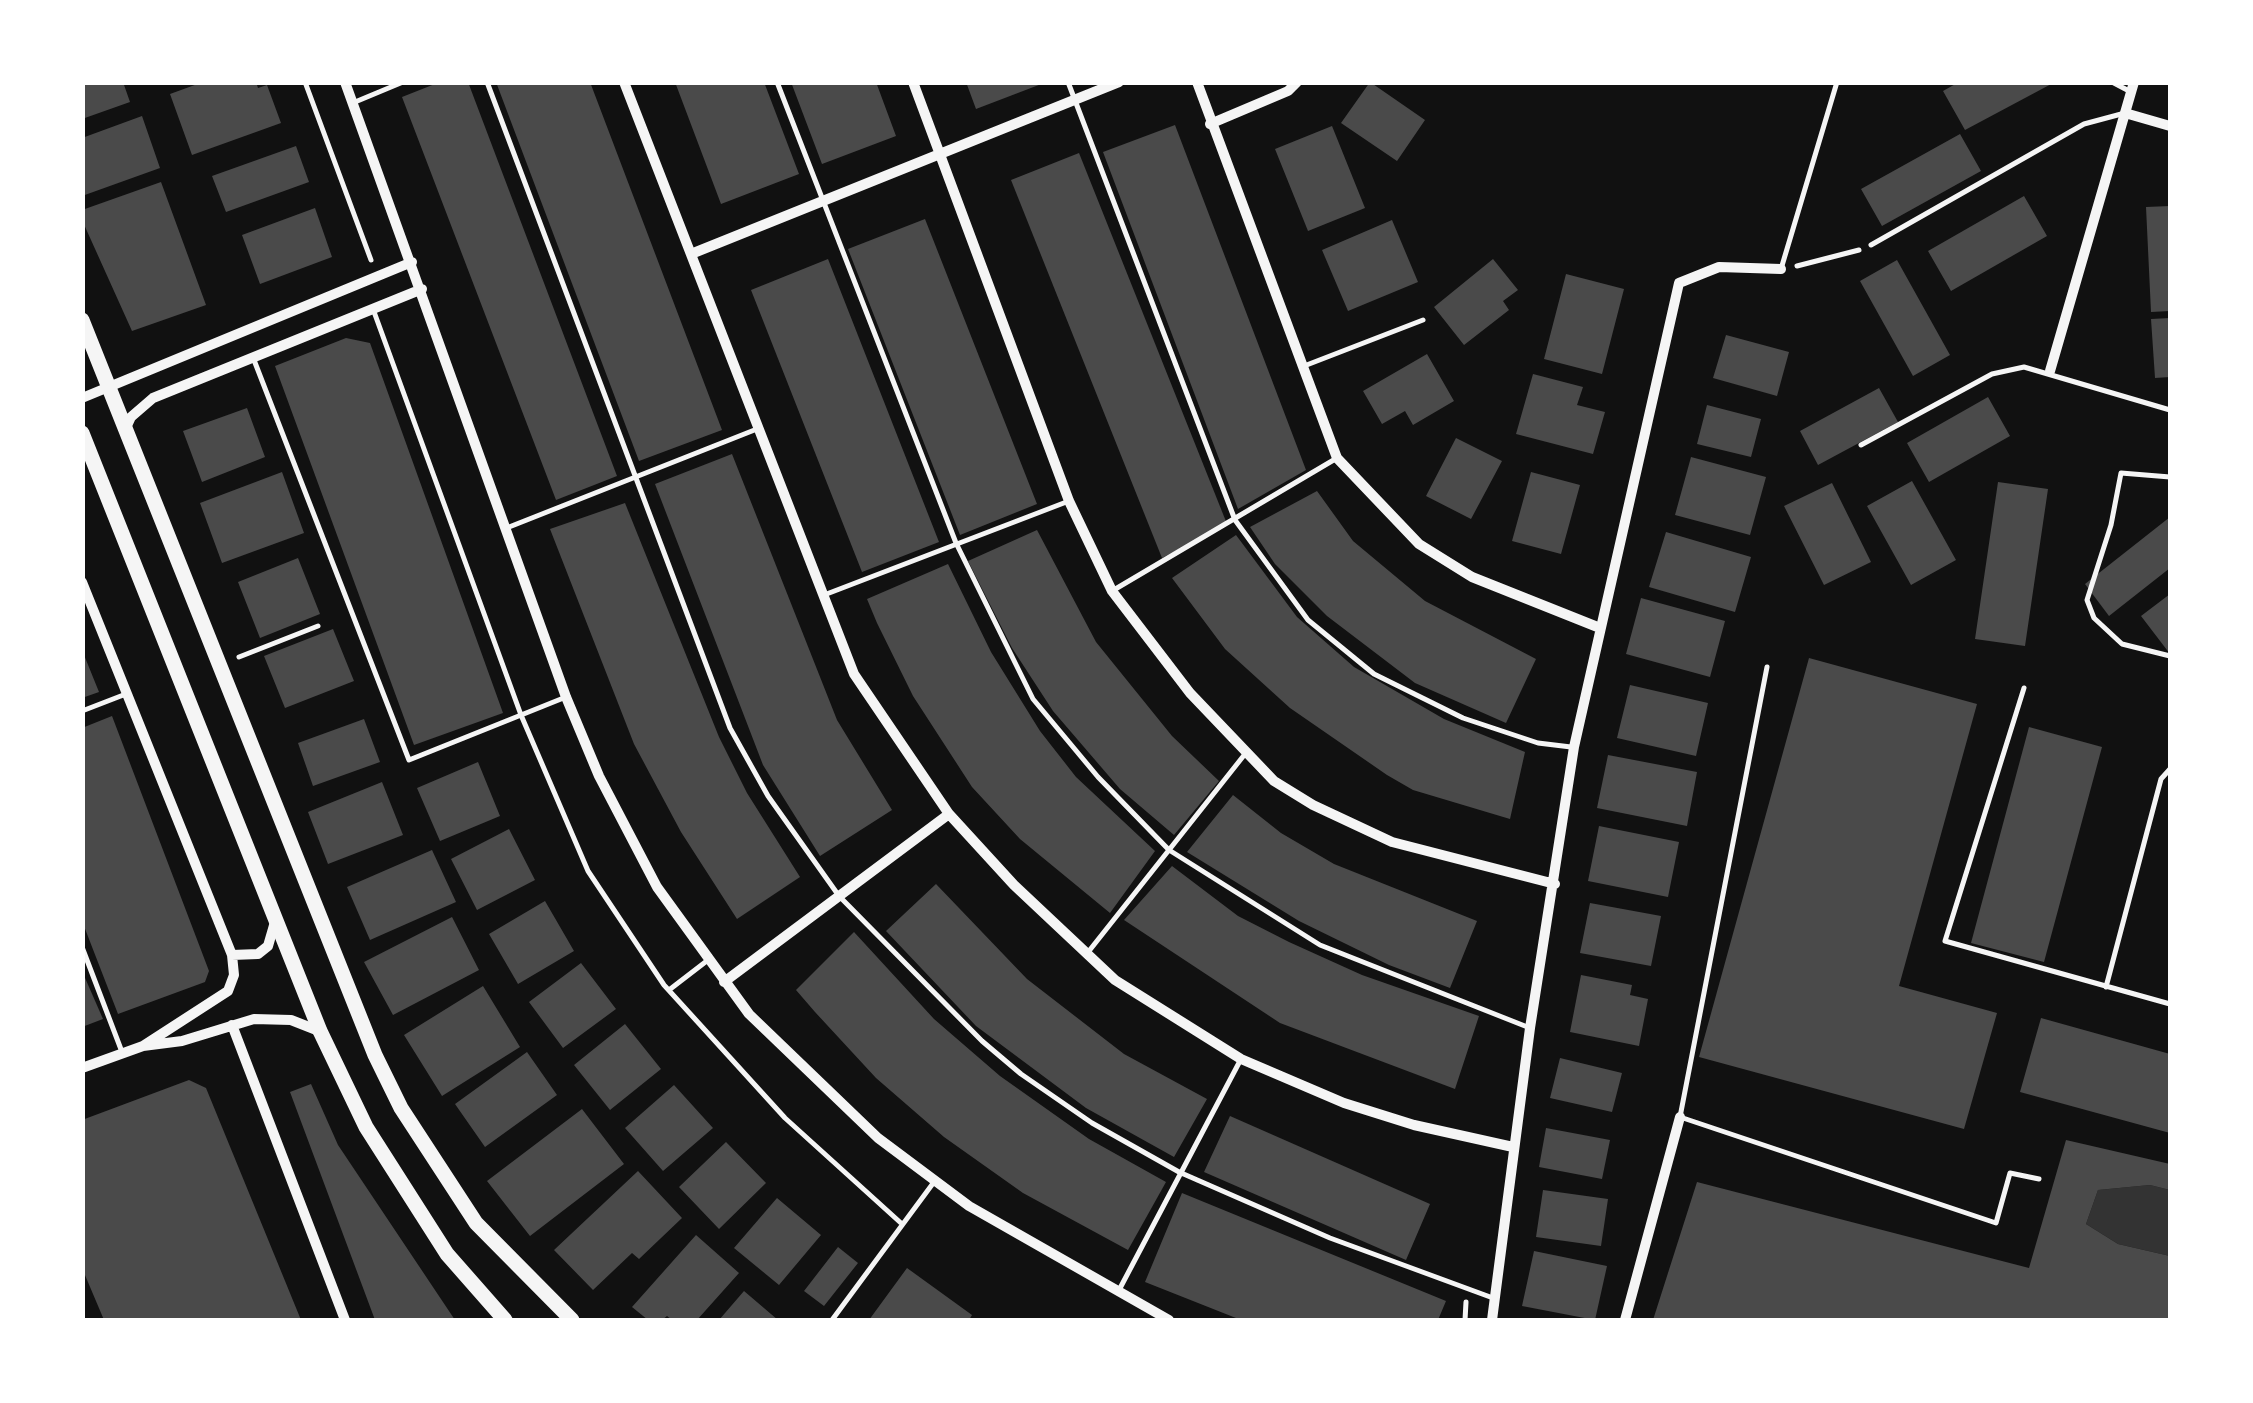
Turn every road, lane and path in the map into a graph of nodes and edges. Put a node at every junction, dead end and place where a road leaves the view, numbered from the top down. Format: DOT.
graph roads {
  1 [pos="344,82"];
  2 [pos="404,82"];
  3 [pos="487,82"];
  4 [pos="624,82"];
  5 [pos="777,82"];
  6 [pos="912,82"];
  7 [pos="1068,82"];
  8 [pos="1119,82"];
  9 [pos="1196,82"];
  10 [pos="1297,82"];
  11 [pos="1837,82"];
  12 [pos="2112,82"];
  13 [pos="2133,87"];
  14 [pos="1075,100"];
  15 [pos="352,103"];
  16 [pos="2125,113"];
  17 [pos="1210,124"];
  18 [pos="2170,126"];
  19 [pos="939,154"];
  20 [pos="822,202"];
  21 [pos="1871,245"];
  22 [pos="691,254"];
  23 [pos="412,262"];
  24 [pos="1782,269"];
  25 [pos="422,289"];
  26 [pos="372,308"];
  27 [pos="82,320"];
  28 [pos="1422,320"];
  29 [pos="252,357"];
  30 [pos="89,358"];
  31 [pos="1302,366"];
  32 [pos="2050,371"];
  33 [pos="108,388"];
  34 [pos="82,398"];
  35 [pos="2170,410"];
  36 [pos="757,429"];
  37 [pos="125,430"];
  38 [pos="82,434"];
  39 [pos="1861,445"];
  40 [pos="1337,458"];
  41 [pos="638,476"];
  42 [pos="2170,477"];
  43 [pos="1068,500"];
  44 [pos="1235,520"];
  45 [pos="504,529"];
  46 [pos="956,544"];
  47 [pos="82,582"];
  48 [pos="1112,591"];
  49 [pos="821,596"];
  50 [pos="318,626"];
  51 [pos="1600,628"];
  52 [pos="2170,656"];
  53 [pos="231,660"];
  54 [pos="1768,666"];
  55 [pos="2024,688"];
  56 [pos="126,694"];
  57 [pos="566,697"];
  58 [pos="82,710"];
  59 [pos="521,716"];
  60 [pos="1574,747"];
  61 [pos="1245,754"];
  62 [pos="2170,769"];
  63 [pos="949,814"];
  64 [pos="1169,850"];
  65 [pos="1555,884"];
  66 [pos="839,896"];
  67 [pos="275,922"];
  68 [pos="82,947"];
  69 [pos="1088,953"];
  70 [pos="232,956"];
  71 [pos="708,960"];
  72 [pos="724,982"];
  73 [pos="2106,987"];
  74 [pos="669,990"];
  75 [pos="2170,1004"];
  76 [pos="232,1025"];
  77 [pos="1530,1028"];
  78 [pos="320,1031"];
  79 [pos="143,1046"];
  80 [pos="123,1053"];
  81 [pos="1241,1059"];
  82 [pos="82,1068"];
  83 [pos="1680,1117"];
  84 [pos="1513,1146"];
  85 [pos="1179,1172"];
  86 [pos="2040,1179"];
  87 [pos="934,1182"];
  88 [pos="902,1224"];
  89 [pos="1116,1294"];
  90 [pos="1493,1298"];
  91 [pos="345,1320"];
  92 [pos="505,1320"];
  93 [pos="572,1320"];
  94 [pos="832,1320"];
  95 [pos="1169,1320"];
  96 [pos="1492,1320"];
  97 [pos="1625,1320"];
  1 -- 15 [label="street"];
  2 -- 15 [label="lane"];
  3 -- 41 [label="lane"];
  4 -- 22 [label="street"];
  5 -- 20 [label="lane"];
  6 -- 19 [label="street"];
  7 -- 14 [label="lane"];
  8 -- 14 [label="street"];
  9 -- 17 [label="street"];
  10 -- 17 [label="street"];
  11 -- 24 [label="lane"];
  12 -- 13 [label="lane"];
  13 -- 16 [label="street"];
  14 -- 19 [label="street"];
  14 -- 44 [label="lane"];
  15 -- 23 [label="street"];
  16 -- 18 [label="street"];
  16 -- 21 [label="lane"];
  16 -- 32 [label="street"];
  17 -- 31 [label="street"];
  19 -- 20 [label="street"];
  19 -- 43 [label="street"];
  20 -- 22 [label="street"];
  20 -- 46 [label="lane"];
  21 -- 24 [label="path"];
  22 -- 36 [label="street"];
  23 -- 25 [label="street"];
  23 -- 33 [label="street"];
  24 -- 51 [label="street"];
  25 -- 26 [label="street"];
  25 -- 45 [label="street"];
  26 -- 29 [label="street"];
  26 -- 59 [label="lane"];
  27 -- 30 [label="main road"];
  28 -- 31 [label="lane"];
  29 -- 37 [label="street"];
  29 -- 59 [label="lane"];
  30 -- 33 [label="main road"];
  31 -- 40 [label="street"];
  32 -- 35 [label="lane"];
  32 -- 39 [label="lane"];
  33 -- 34 [label="street"];
  33 -- 37 [label="main road"];
  36 -- 41 [label="lane"];
  36 -- 49 [label="street"];
  37 -- 93 [label="main road"];
  38 -- 67 [label="main road"];
  40 -- 44 [label="lane"];
  40 -- 51 [label="street"];
  41 -- 45 [label="lane"];
  41 -- 66 [label="lane"];
  42 -- 52 [label="lane"];
  43 -- 46 [label="lane"];
  43 -- 48 [label="street"];
  44 -- 48 [label="lane"];
  44 -- 60 [label="lane"];
  45 -- 57 [label="street"];
  46 -- 49 [label="lane"];
  46 -- 64 [label="lane"];
  47 -- 56 [label="street"];
  48 -- 61 [label="street"];
  49 -- 63 [label="street"];
  50 -- 53 [label="path"];
  51 -- 60 [label="street"];
  54 -- 83 [label="lane"];
  55 -- 73 [label="lane"];
  56 -- 58 [label="lane"];
  56 -- 70 [label="street"];
  57 -- 59 [label="lane"];
  57 -- 71 [label="street"];
  59 -- 74 [label="lane"];
  60 -- 65 [label="street"];
  61 -- 64 [label="lane"];
  61 -- 65 [label="street"];
  62 -- 73 [label="lane"];
  63 -- 66 [label="street"];
  63 -- 69 [label="street"];
  64 -- 69 [label="lane"];
  64 -- 77 [label="lane"];
  65 -- 77 [label="street"];
  66 -- 72 [label="street"];
  66 -- 85 [label="lane"];
  67 -- 70 [label="street"];
  67 -- 78 [label="main road"];
  68 -- 80 [label="lane"];
  69 -- 81 [label="street"];
  70 -- 79 [label="street"];
  71 -- 72 [label="street"];
  71 -- 74 [label="lane"];
  72 -- 87 [label="street"];
  73 -- 75 [label="lane"];
  74 -- 88 [label="lane"];
  76 -- 78 [label="street"];
  76 -- 79 [label="street"];
  76 -- 91 [label="street"];
  77 -- 84 [label="street"];
  78 -- 92 [label="main road"];
  79 -- 80 [label="street"];
  80 -- 82 [label="street"];
  81 -- 84 [label="street"];
  81 -- 85 [label="lane"];
  83 -- 86 [label="lane"];
  83 -- 97 [label="street"];
  84 -- 90 [label="street"];
  85 -- 89 [label="lane"];
  85 -- 90 [label="lane"];
  87 -- 88 [label="lane"];
  87 -- 89 [label="street"];
  88 -- 94 [label="lane"];
  89 -- 95 [label="street"];
  90 -- 96 [label="street"];
}
